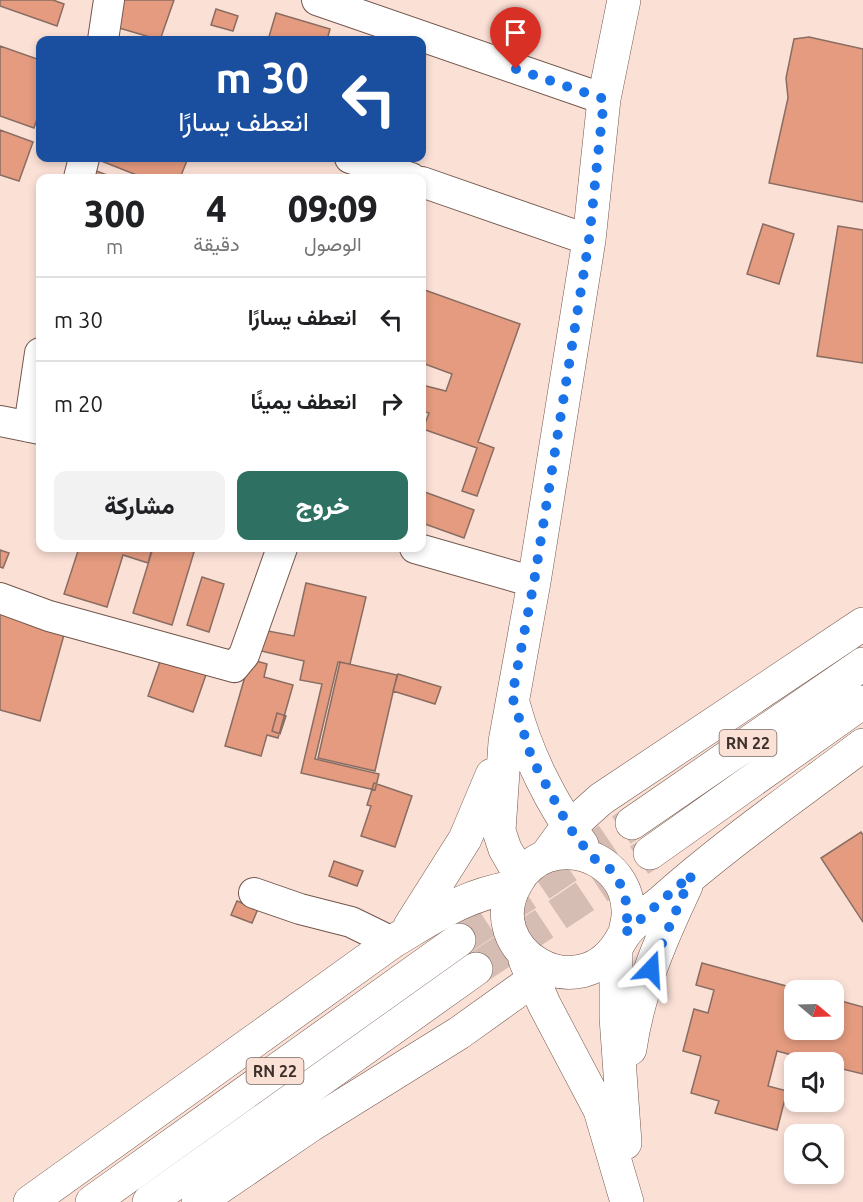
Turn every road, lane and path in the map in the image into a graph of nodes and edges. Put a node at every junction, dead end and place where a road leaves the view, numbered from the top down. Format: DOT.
graph roads {
  1 [pos="109,0"];
  2 [pos="317,0"];
  3 [pos="624,0"];
  4 [pos="104,36"];
  5 [pos="421,36"];
  6 [pos="426,38"];
  7 [pos="604,99"];
  8 [pos="362,162"];
  9 [pos="399,174"];
  10 [pos="426,183"];
  11 [pos="589,240"];
  12 [pos="36,413"];
  13 [pos="0,422"];
  14 [pos="35,428"];
  15 [pos="426,551"];
  16 [pos="281,552"];
  17 [pos="534,582"];
  18 [pos="0,598"];
  19 [pos="863,624"];
  20 [pos="863,664"];
  21 [pos="512,696"];
  22 [pos="863,702"];
  23 [pos="505,742"];
  24 [pos="863,745"];
  25 [pos="632,823"];
  26 [pos="569,827"];
  27 [pos="650,853"];
  28 [pos="592,857"];
  29 [pos="526,873"];
  30 [pos="692,874"];
  31 [pos="254,892"];
  32 [pos="399,938"];
  33 [pos="459,940"];
  34 [pos="620,941"];
  35 [pos="476,969"];
  36 [pos="541,975"];
  37 [pos="621,1114"];
  38 [pos="30,1202"];
  39 [pos="92,1202"];
  40 [pos="149,1202"];
  41 [pos="198,1202"];
  42 [pos="628,1202"];
  1 -- 4 [label="street"];
  2 -- 5 [label="street"];
  3 -- 7 [label="main road"];
  6 -- 7 [label="street"];
  7 -- 11 [label="main road"];
  8 -- 9 [label="street"];
  10 -- 11 [label="street"];
  11 -- 17 [label="main road"];
  12 -- 14 [label="street"];
  13 -- 14 [label="street"];
  15 -- 17 [label="street"];
  16 -- 18 [label="street"];
  17 -- 21 [label="main road"];
  19 -- 26 [label="main road"];
  20 -- 25 [label="main road, RN 22"];
  21 -- 23 [label="main road"];
  21 -- 26 [label="main road"];
  22 -- 27 [label="main road, RN 22"];
  23 -- 29 [label="main road"];
  23 -- 32 [label="main road"];
  24 -- 30 [label="main road"];
  26 -- 28 [label="main road"];
  26 -- 29 [label="main road"];
  28 -- 29 [label="main road"];
  28 -- 34 [label="main road"];
  29 -- 32 [label="main road"];
  29 -- 36 [label="main road"];
  30 -- 34 [label="main road"];
  30 -- 37 [label="main road"];
  31 -- 32 [label="street"];
  32 -- 38 [label="main road"];
  33 -- 39 [label="main road, RN 22"];
  34 -- 36 [label="main road"];
  34 -- 37 [label="main road"];
  35 -- 40 [label="main road, RN 22"];
  36 -- 41 [label="main road"];
  36 -- 42 [label="main road"];
  37 -- 42 [label="main road"];
}
